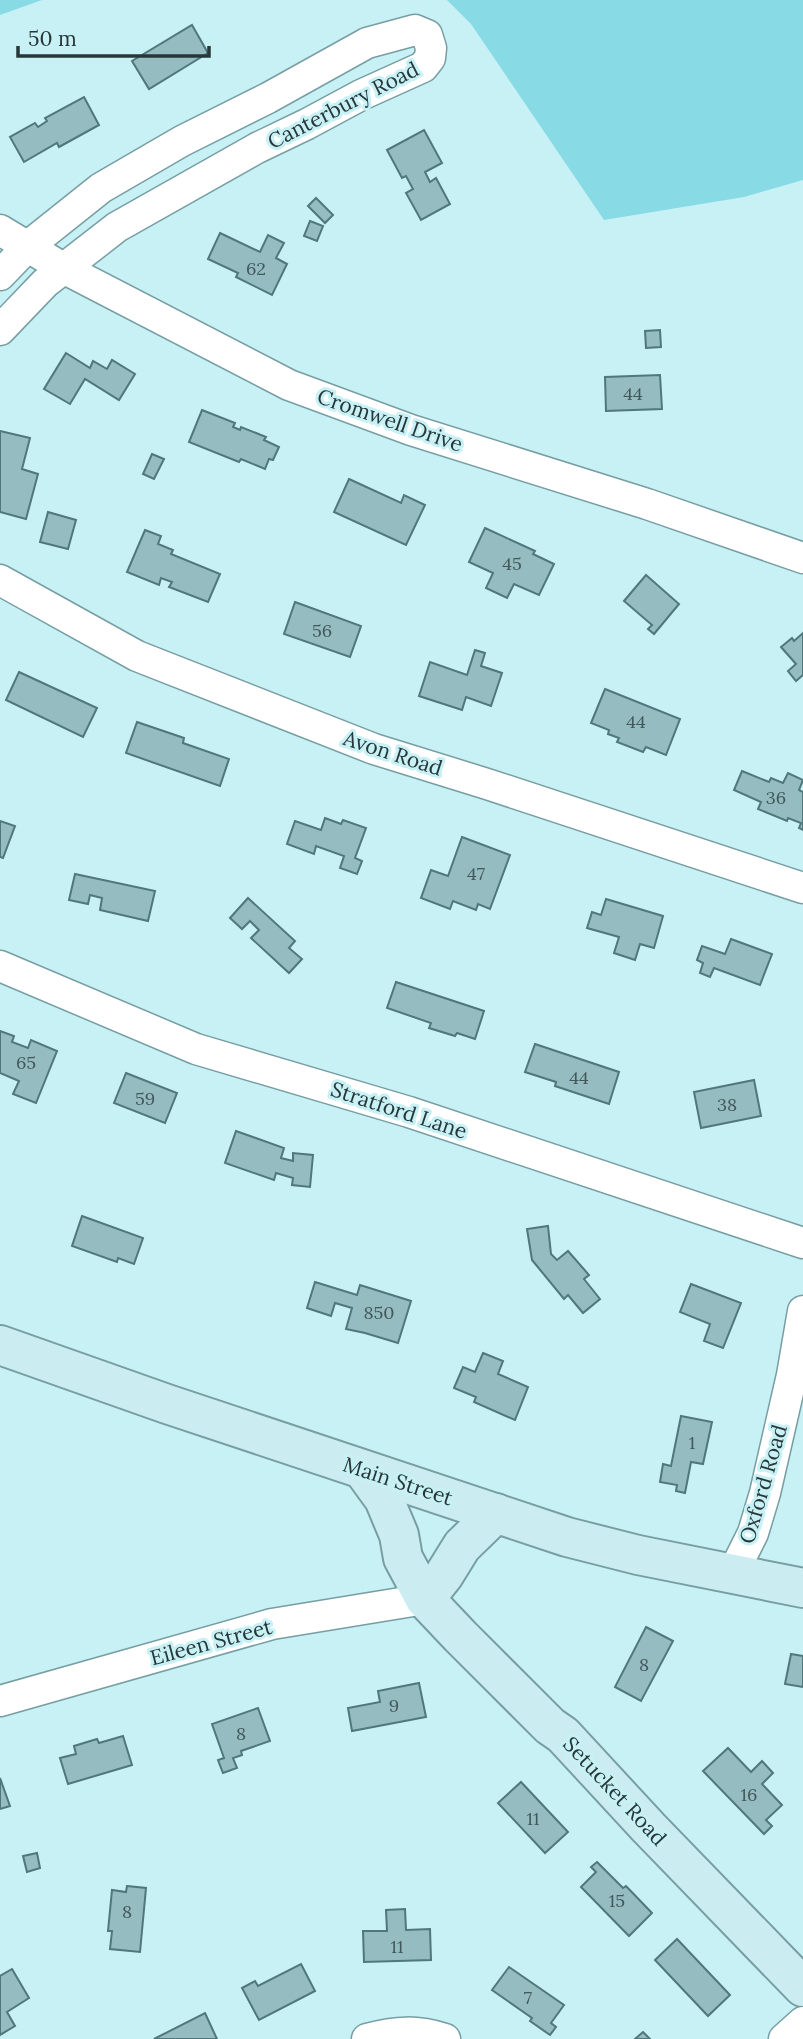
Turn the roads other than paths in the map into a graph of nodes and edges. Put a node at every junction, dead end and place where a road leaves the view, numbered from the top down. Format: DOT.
graph roads {
  1 [pos="0,230"];
  2 [pos="27,247"];
  3 [pos="63,268"];
  4 [pos="0,275"];
  5 [pos="0,330"];
  6 [pos="803,558"];
  7 [pos="0,580"];
  8 [pos="803,888"];
  9 [pos="0,966"];
  10 [pos="803,1243"];
  11 [pos="803,1311"];
  12 [pos="0,1345"];
  13 [pos="363,1470"];
  14 [pos="496,1513"];
  15 [pos="733,1573"];
  16 [pos="803,1588"];
  17 [pos="425,1599"];
  18 [pos="0,1701"];
  19 [pos="803,1987"];
  20 [pos="803,2022"];
  21 [pos="367,2039"];
  22 [pos="445,2039"];
  23 [pos="783,2039"];
  1 -- 2 [label="street, Cromwell Drive"];
  2 -- 3 [label="street, Cromwell Drive"];
  2 -- 3 [label="street, Canterbury Road"];
  2 -- 4 [label="street, Canterbury Road"];
  3 -- 5 [label="street, Canterbury Road"];
  3 -- 6 [label="street, Cromwell Drive"];
  7 -- 8 [label="street, Avon Road"];
  9 -- 10 [label="street, Stratford Lane"];
  11 -- 15 [label="street, Oxford Road"];
  12 -- 13 [label="main road, Main Street"];
  13 -- 14 [label="main road, Main Street"];
  13 -- 17 [label="main road, Setucket Road"];
  14 -- 15 [label="main road, Main Street"];
  14 -- 17 [label="main road"];
  15 -- 16 [label="main road, Main Street"];
  17 -- 18 [label="street, Eileen Street"];
  17 -- 19 [label="main road, Setucket Road"];
  20 -- 23 [label="street"];
  21 -- 22 [label="street"];
}
